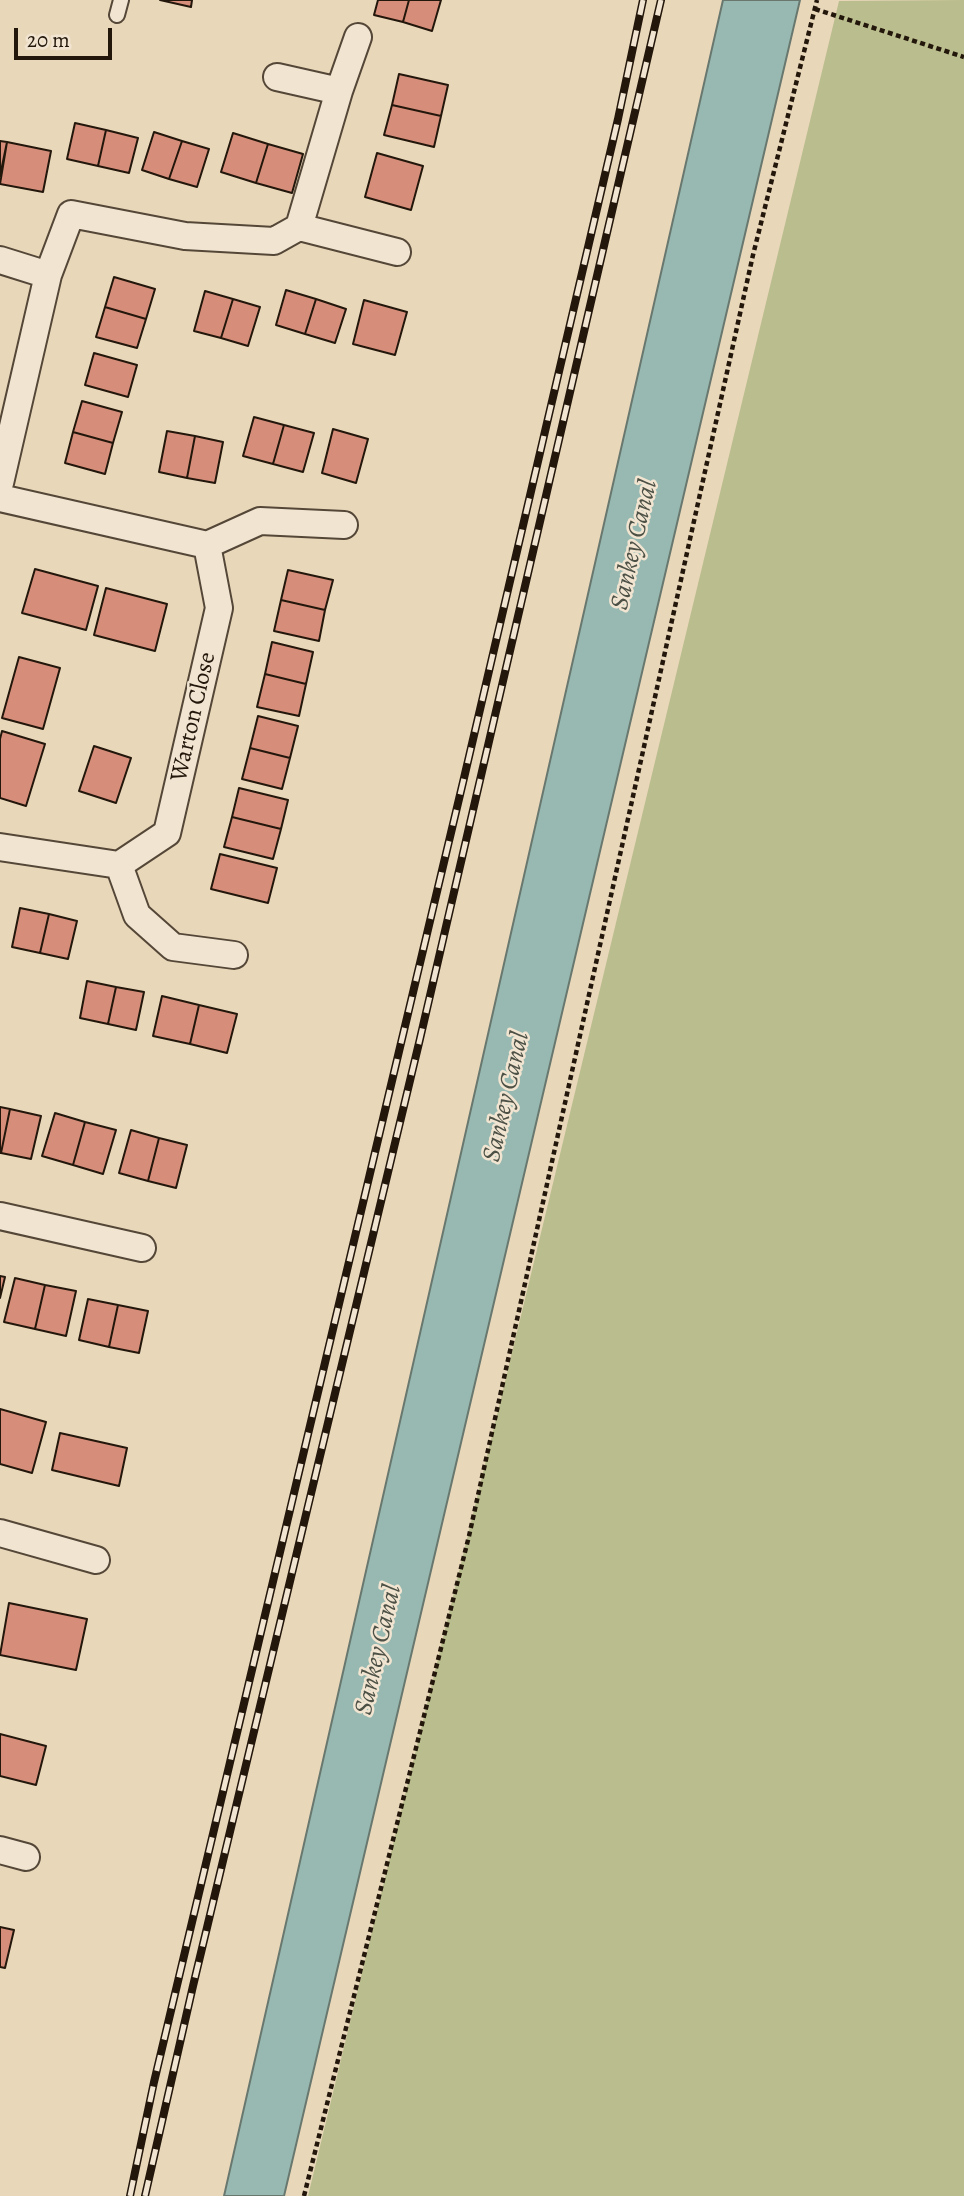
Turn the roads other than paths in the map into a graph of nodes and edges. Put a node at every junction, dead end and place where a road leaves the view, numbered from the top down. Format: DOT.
graph roads {
  1 [pos="358,37"];
  2 [pos="277,77"];
  3 [pos="339,91"];
  4 [pos="299,227"];
  5 [pos="397,252"];
  6 [pos="0,260"];
  7 [pos="48,275"];
  8 [pos="0,483"];
  9 [pos="0,498"];
  10 [pos="344,525"];
  11 [pos="207,545"];
  12 [pos="0,847"];
  13 [pos="119,865"];
  14 [pos="234,955"];
  15 [pos="0,1216"];
  16 [pos="142,1248"];
  17 [pos="0,1533"];
  18 [pos="96,1560"];
  19 [pos="0,1850"];
  20 [pos="26,1857"];
  1 -- 3 [label="street"];
  2 -- 3 [label="street"];
  3 -- 4 [label="street"];
  4 -- 5 [label="street"];
  4 -- 7 [label="street"];
  6 -- 7 [label="street"];
  7 -- 8 [label="street"];
  9 -- 11 [label="street"];
  10 -- 11 [label="street"];
  11 -- 13 [label="street, Warton Close"];
  12 -- 13 [label="street"];
  13 -- 14 [label="street"];
  15 -- 16 [label="street"];
  17 -- 18 [label="street"];
  19 -- 20 [label="street"];
}
